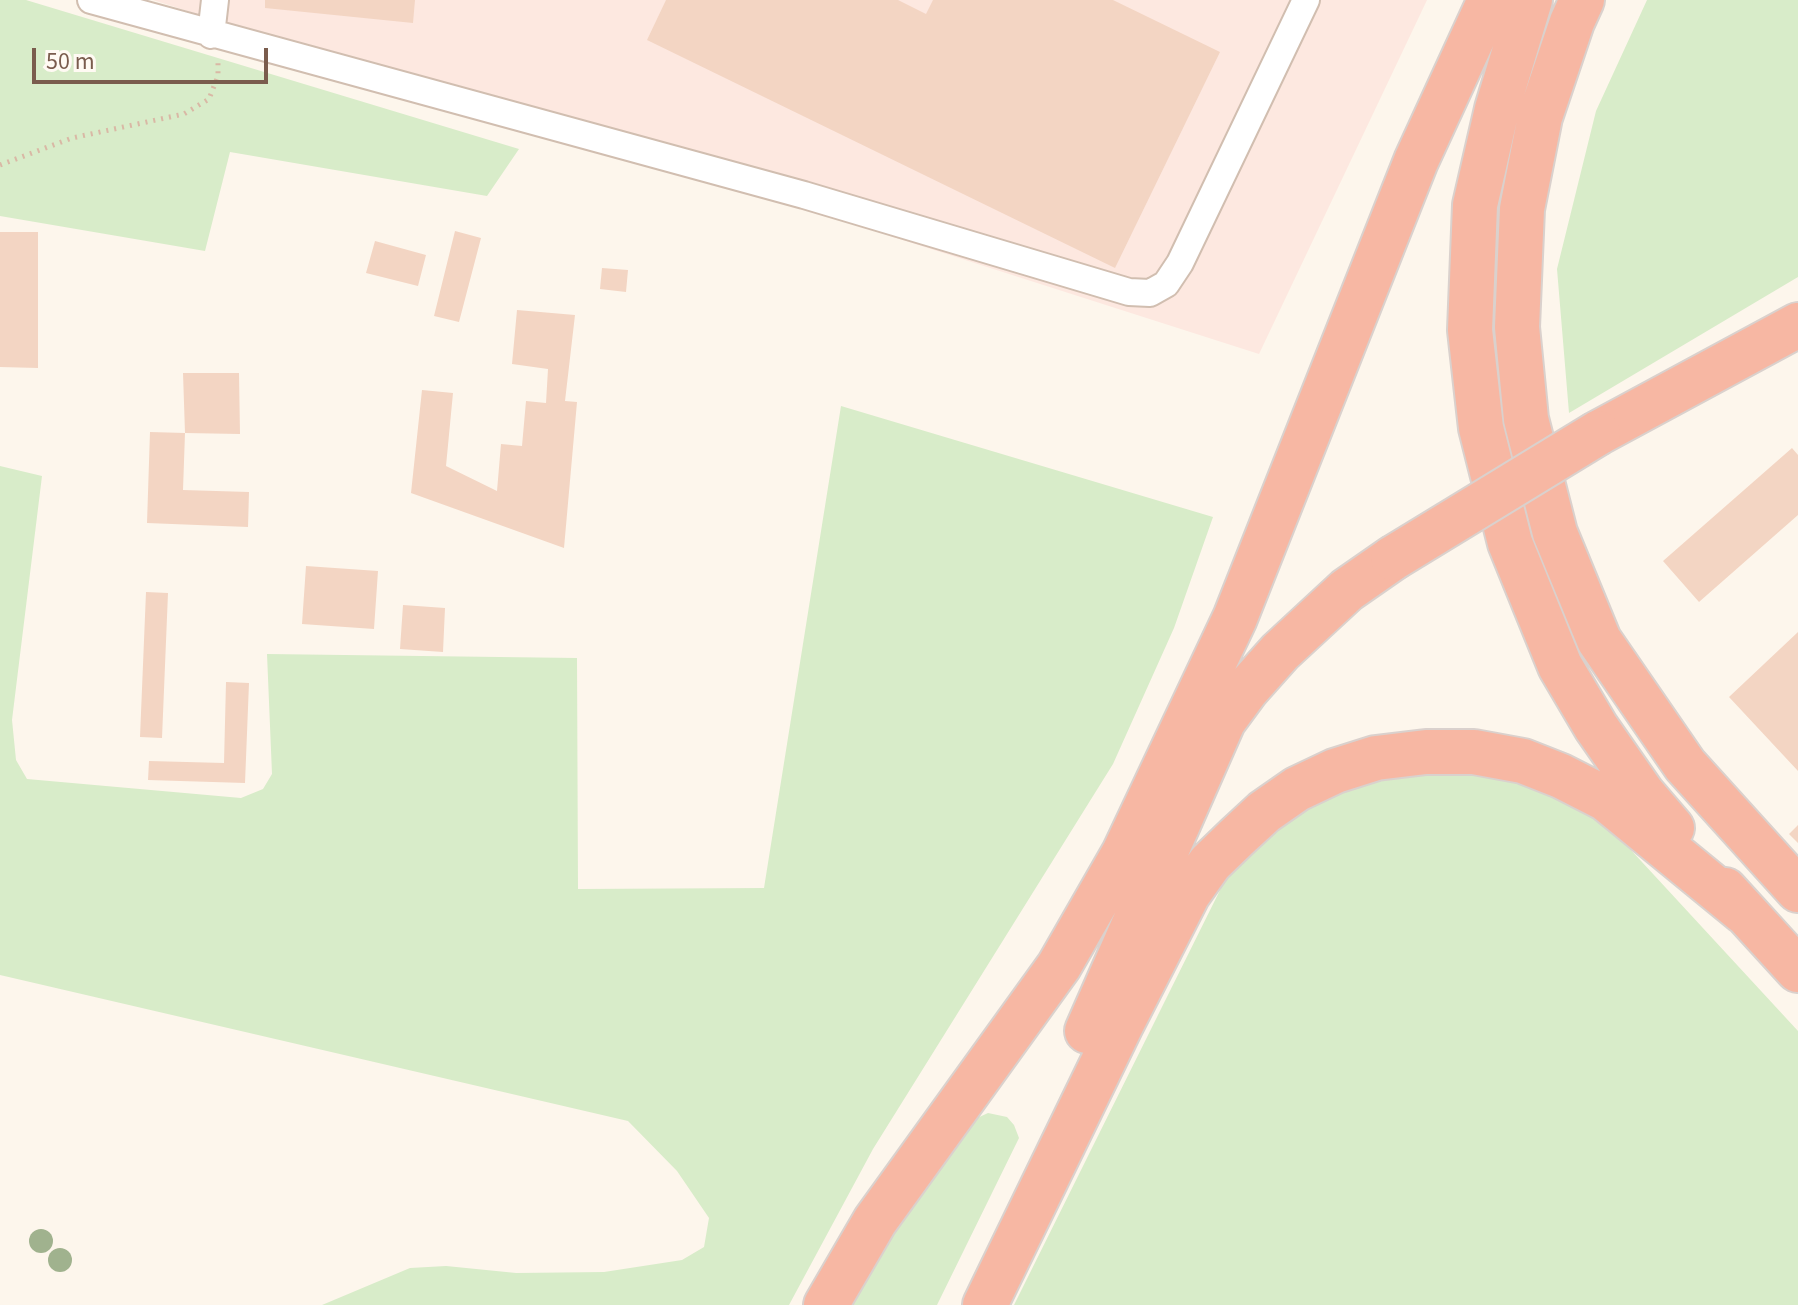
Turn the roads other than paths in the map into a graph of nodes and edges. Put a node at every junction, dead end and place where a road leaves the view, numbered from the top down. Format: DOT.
graph roads {
  1 [pos="91,0"];
  2 [pos="215,0"];
  3 [pos="1306,0"];
  4 [pos="1490,0"];
  5 [pos="1530,0"];
  6 [pos="1582,0"];
  7 [pos="211,35"];
  8 [pos="1798,325"];
  9 [pos="1223,722"];
  10 [pos="1124,853"];
  11 [pos="1798,890"];
  12 [pos="1744,912"];
  13 [pos="1798,970"];
  14 [pos="826,1305"];
  15 [pos="960,1305"];
  16 [pos="985,1305"];
  1 -- 7 [label="street"];
  2 -- 7 [label="street"];
  3 -- 7 [label="street"];
  4 -- 10 [label="highway"];
  5 -- 12 [label="highway"];
  6 -- 11 [label="highway"];
  8 -- 9 [label="highway, bridge"];
  9 -- 10 [label="highway"];
  9 -- 15 [label="highway"];
  10 -- 14 [label="highway"];
  12 -- 13 [label="highway"];
  12 -- 16 [label="highway"];
}
